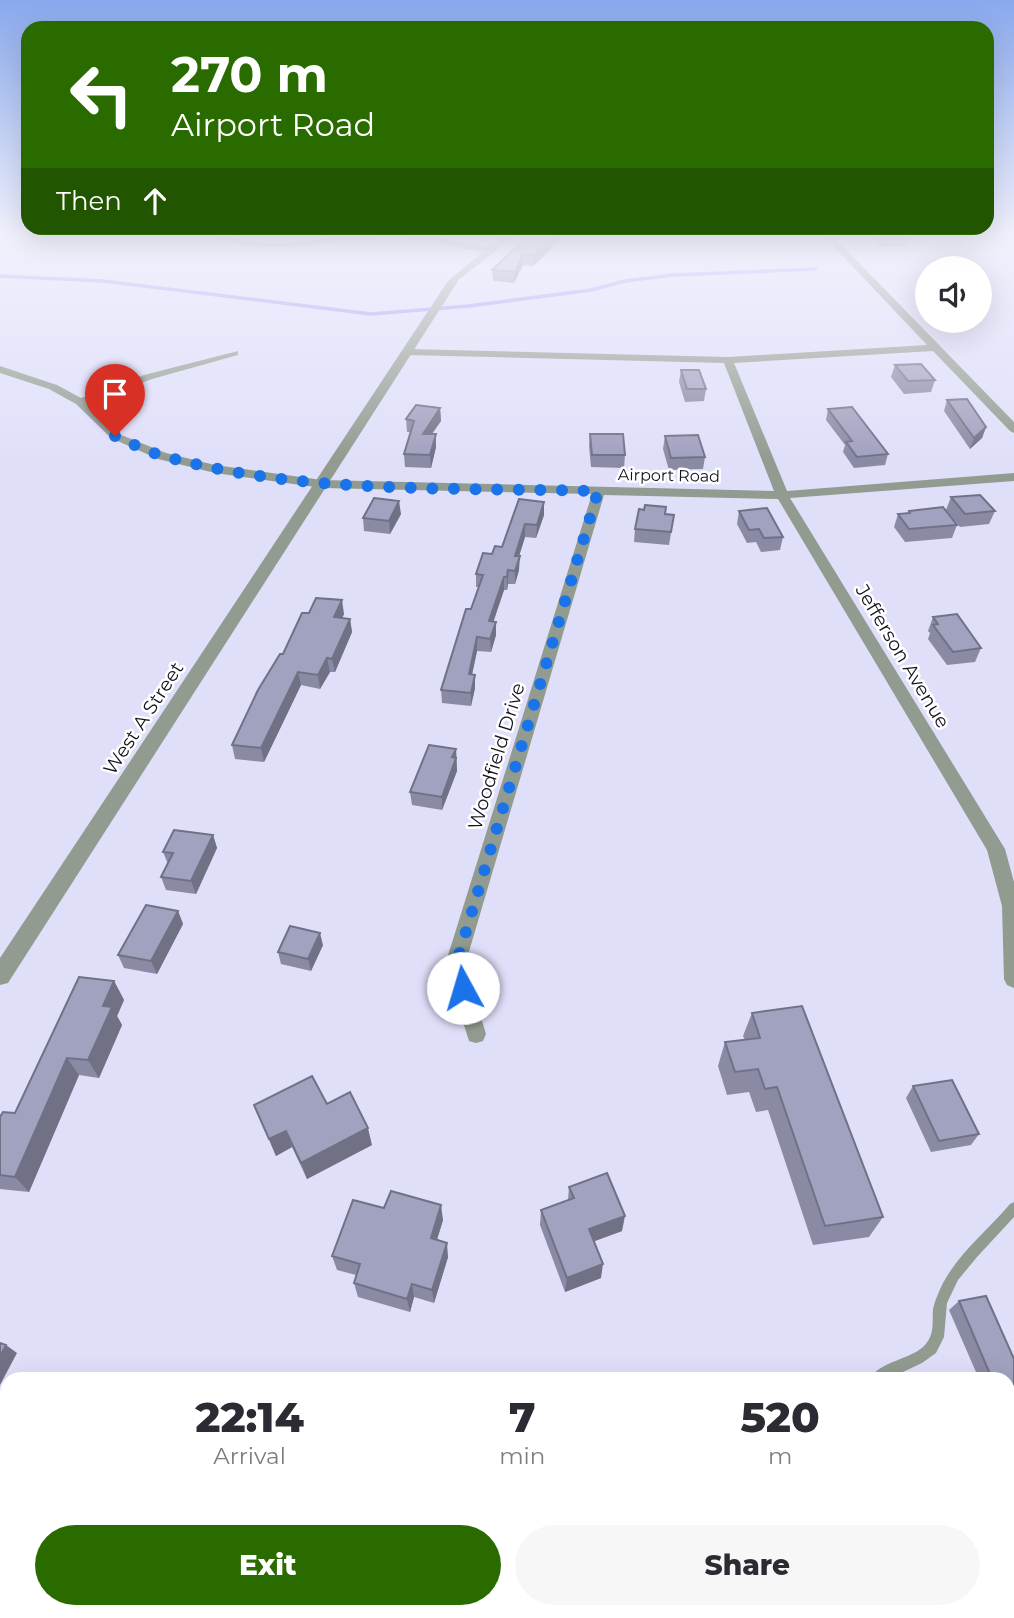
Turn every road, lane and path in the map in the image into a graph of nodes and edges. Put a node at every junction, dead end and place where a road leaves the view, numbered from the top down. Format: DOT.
graph roads {
  1 [pos="435,309"];
  2 [pos="896,309"];
  3 [pos="933,348"];
  4 [pos="407,352"];
  5 [pos="234,353"];
  6 [pos="728,360"];
  7 [pos="0,369"];
  8 [pos="80,402"];
  9 [pos="1014,429"];
  10 [pos="1014,477"];
  11 [pos="322,484"];
  12 [pos="598,491"];
  13 [pos="782,495"];
  14 [pos="0,976"];
  15 [pos="1014,979"];
  16 [pos="477,1034"];
  17 [pos="1014,1208"];
  18 [pos="891,1372"];
  1 -- 4 [label="street, West A Street"];
  2 -- 3 [label="street"];
  3 -- 6 [label="street"];
  3 -- 9 [label="street"];
  4 -- 6 [label="street"];
  4 -- 11 [label="street, West A Street"];
  5 -- 8 [label="street"];
  6 -- 13 [label="street, Jefferson Avenue"];
  7 -- 8 [label="street, Airport Road"];
  8 -- 11 [label="street, Airport Road"];
  10 -- 13 [label="street, Airport Road"];
  11 -- 12 [label="street, Airport Road"];
  11 -- 14 [label="street, West A Street"];
  12 -- 13 [label="street, Airport Road"];
  12 -- 16 [label="street, Woodfield Drive"];
  13 -- 15 [label="street, Jefferson Avenue"];
  17 -- 18 [label="lane"];
}
